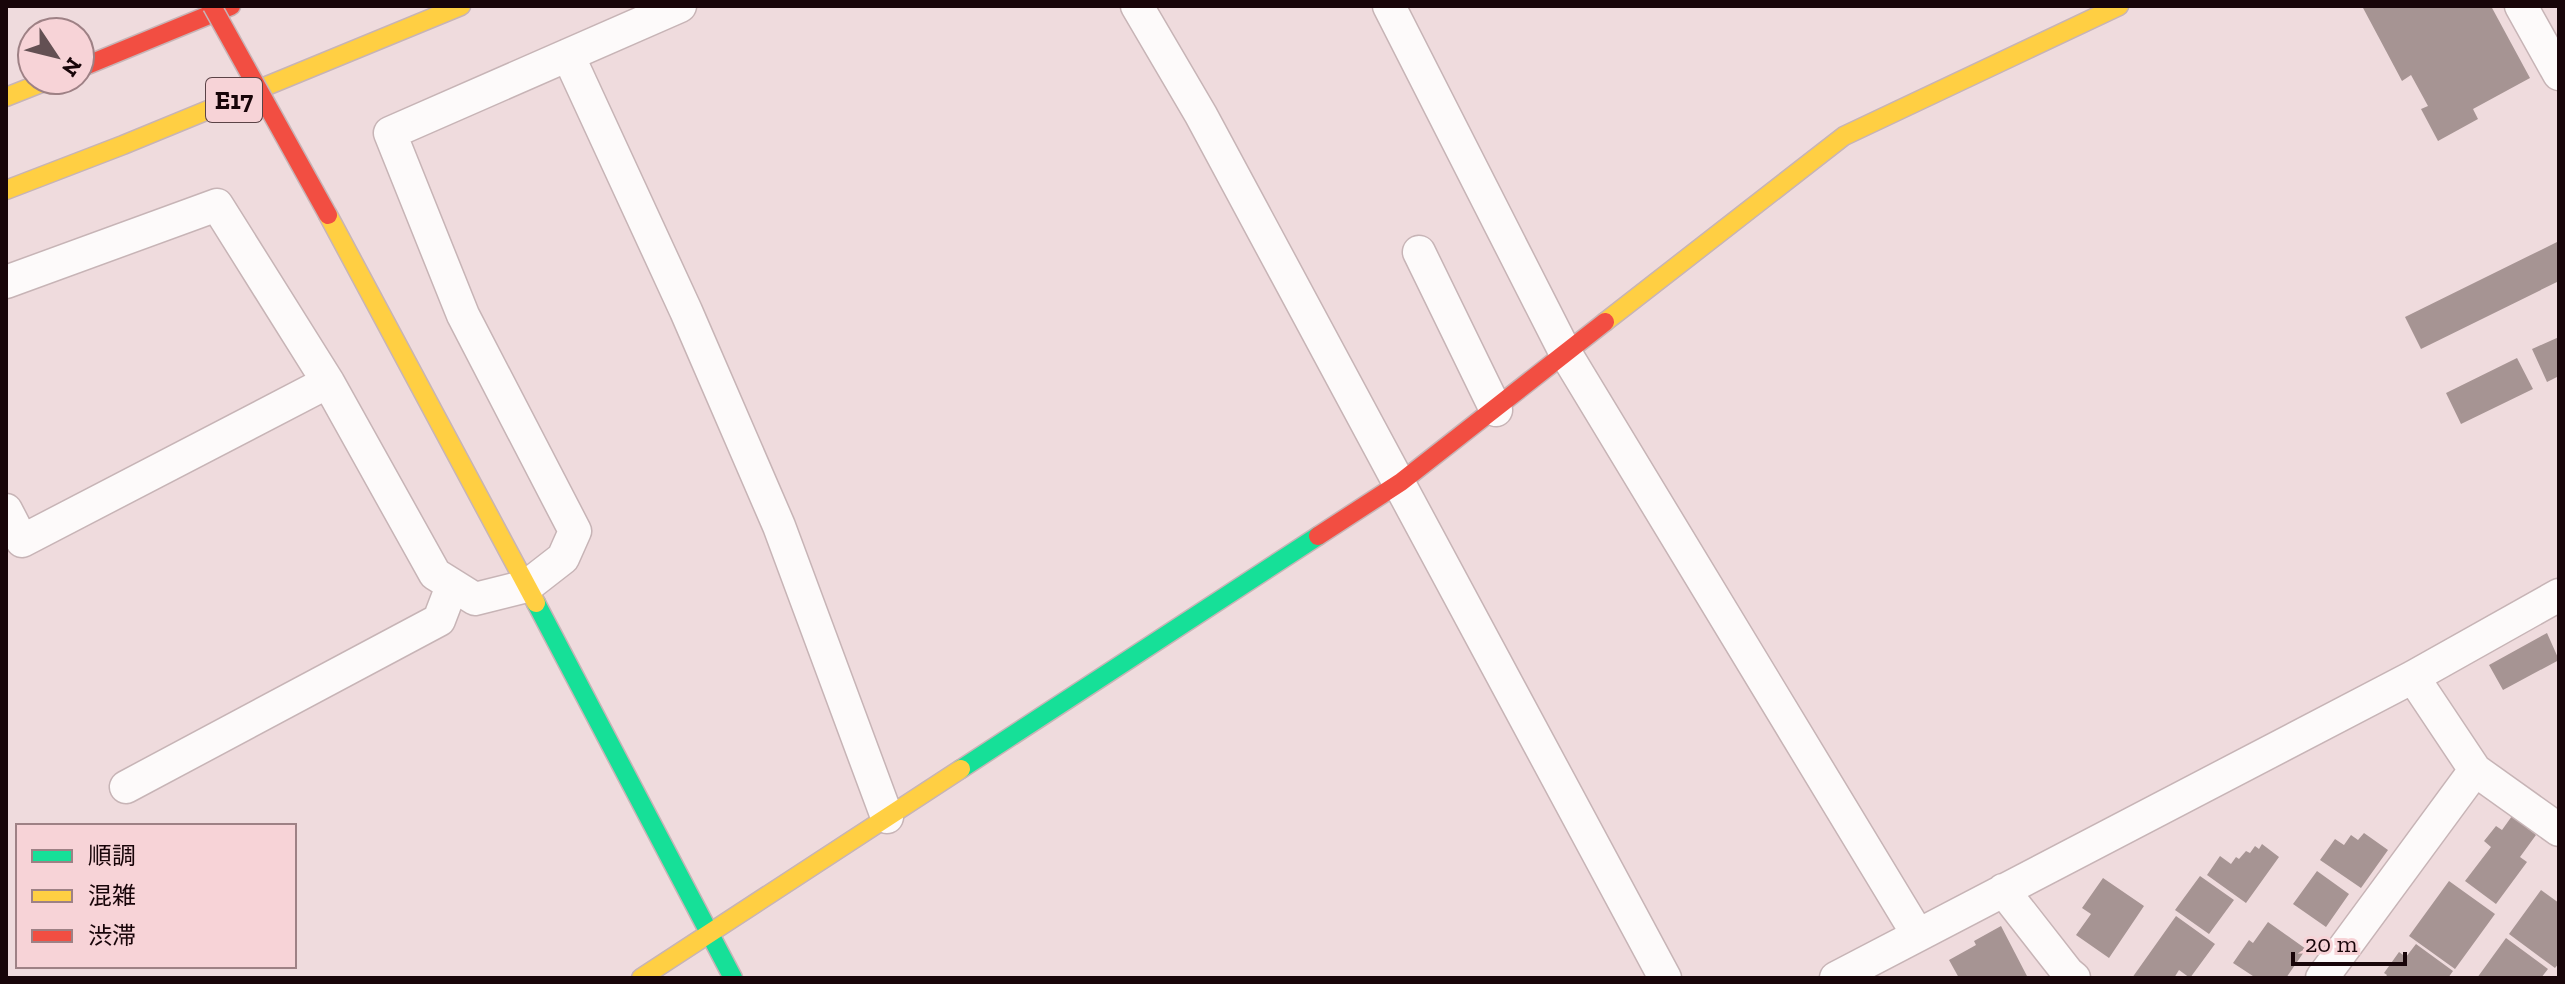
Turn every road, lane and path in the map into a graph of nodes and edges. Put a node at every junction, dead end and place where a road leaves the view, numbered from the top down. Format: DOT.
graph roads {
  1 [pos="212,6"];
  2 [pos="231,6"];
  3 [pos="461,6"];
  4 [pos="680,6"];
  5 [pos="1137,6"];
  6 [pos="1389,6"];
  7 [pos="2119,6"];
  8 [pos="2521,6"];
  9 [pos="568,55"];
  10 [pos="96,61"];
  11 [pos="2559,74"];
  12 [pos="6,190"];
  13 [pos="1419,252"];
  14 [pos="6,282"];
  15 [pos="1566,354"];
  16 [pos="328,382"];
  17 [pos="1496,410"];
  18 [pos="1401,482"];
  19 [pos="6,510"];
  20 [pos="452,586"];
  21 [pos="527,586"];
  22 [pos="2559,595"];
  23 [pos="2413,677"];
  24 [pos="2475,770"];
  25 [pos="126,787"];
  26 [pos="887,817"];
  27 [pos="2559,830"];
  28 [pos="2003,890"];
  29 [pos="710,934"];
  30 [pos="1918,935"];
  31 [pos="2069,976"];
  32 [pos="641,978"];
  33 [pos="733,978"];
  34 [pos="1665,978"];
  35 [pos="1836,978"];
  36 [pos="2322,978"];
  1 -- 21 [label="main road, bridge"];
  2 -- 10 [label="main road"];
  3 -- 12 [label="main road, E17"];
  4 -- 9 [label="street"];
  5 -- 18 [label="street"];
  6 -- 15 [label="street"];
  7 -- 15 [label="main road"];
  8 -- 11 [label="street"];
  9 -- 21 [label="street"];
  9 -- 26 [label="street"];
  13 -- 17 [label="street"];
  14 -- 16 [label="street"];
  15 -- 17 [label="main road"];
  15 -- 30 [label="street"];
  16 -- 19 [label="street"];
  16 -- 20 [label="street"];
  17 -- 18 [label="main road"];
  18 -- 26 [label="main road"];
  18 -- 34 [label="street"];
  20 -- 21 [label="street"];
  20 -- 25 [label="street"];
  21 -- 29 [label="main road"];
  22 -- 23 [label="street"];
  23 -- 24 [label="street"];
  23 -- 28 [label="street"];
  24 -- 27 [label="street"];
  24 -- 36 [label="street"];
  26 -- 29 [label="main road"];
  28 -- 30 [label="street"];
  28 -- 31 [label="street"];
  29 -- 32 [label="main road"];
  29 -- 33 [label="main road"];
  30 -- 35 [label="street"];
}
